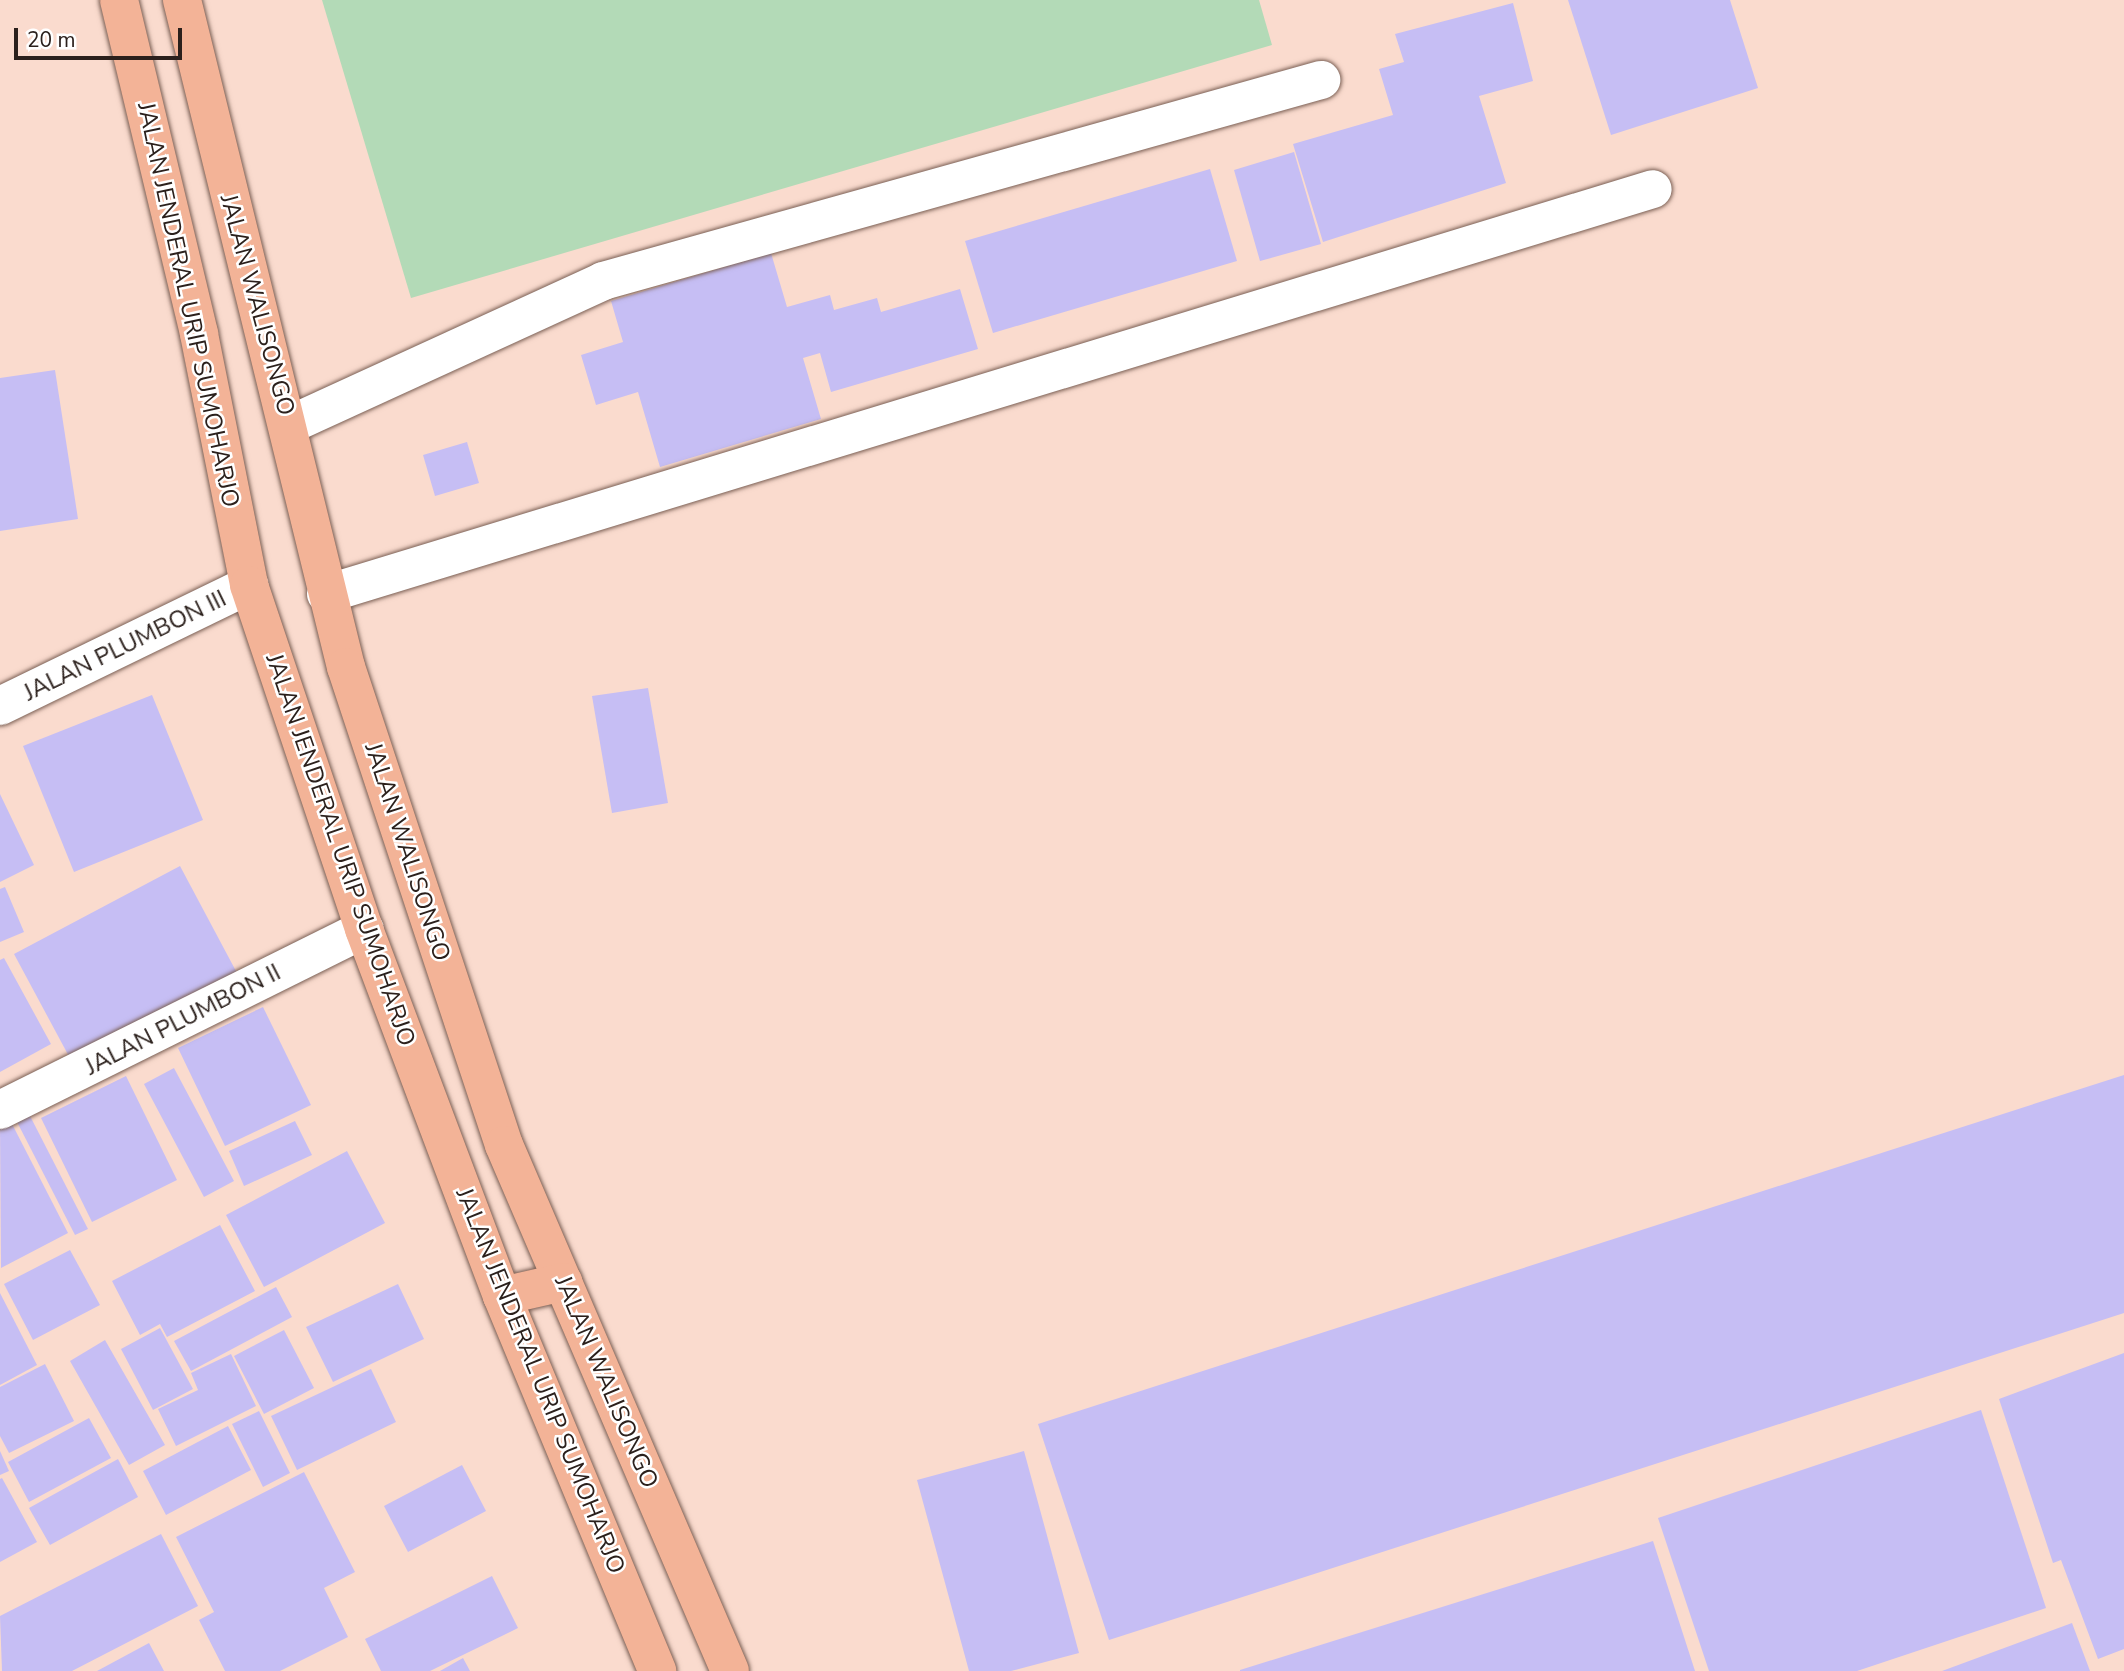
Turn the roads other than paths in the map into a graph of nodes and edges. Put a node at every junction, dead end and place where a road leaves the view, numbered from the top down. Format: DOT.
graph roads {
  1 [pos="119,0"];
  2 [pos="181,0"];
  3 [pos="1321,80"];
  4 [pos="1653,189"];
  5 [pos="289,425"];
  6 [pos="249,586"];
  7 [pos="326,594"];
  8 [pos="0,706"];
  9 [pos="364,929"];
  10 [pos="0,1111"];
  11 [pos="563,1282"];
  12 [pos="502,1296"];
  13 [pos="657,1671"];
  14 [pos="730,1671"];
  1 -- 6 [label="highway, JALAN JENDERAL URIP SUMOHARJO"];
  2 -- 5 [label="highway, JALAN WALISONGO"];
  3 -- 5 [label="street"];
  4 -- 7 [label="street"];
  5 -- 7 [label="highway, JALAN WALISONGO"];
  6 -- 8 [label="street, JALAN PLUMBON III"];
  6 -- 9 [label="highway, JALAN JENDERAL URIP SUMOHARJO"];
  7 -- 11 [label="highway, JALAN WALISONGO"];
  9 -- 10 [label="street, JALAN PLUMBON II"];
  9 -- 12 [label="highway, JALAN JENDERAL URIP SUMOHARJO"];
  11 -- 12 [label="highway"];
  11 -- 14 [label="highway, JALAN WALISONGO"];
  12 -- 13 [label="highway, JALAN JENDERAL URIP SUMOHARJO"];
}
